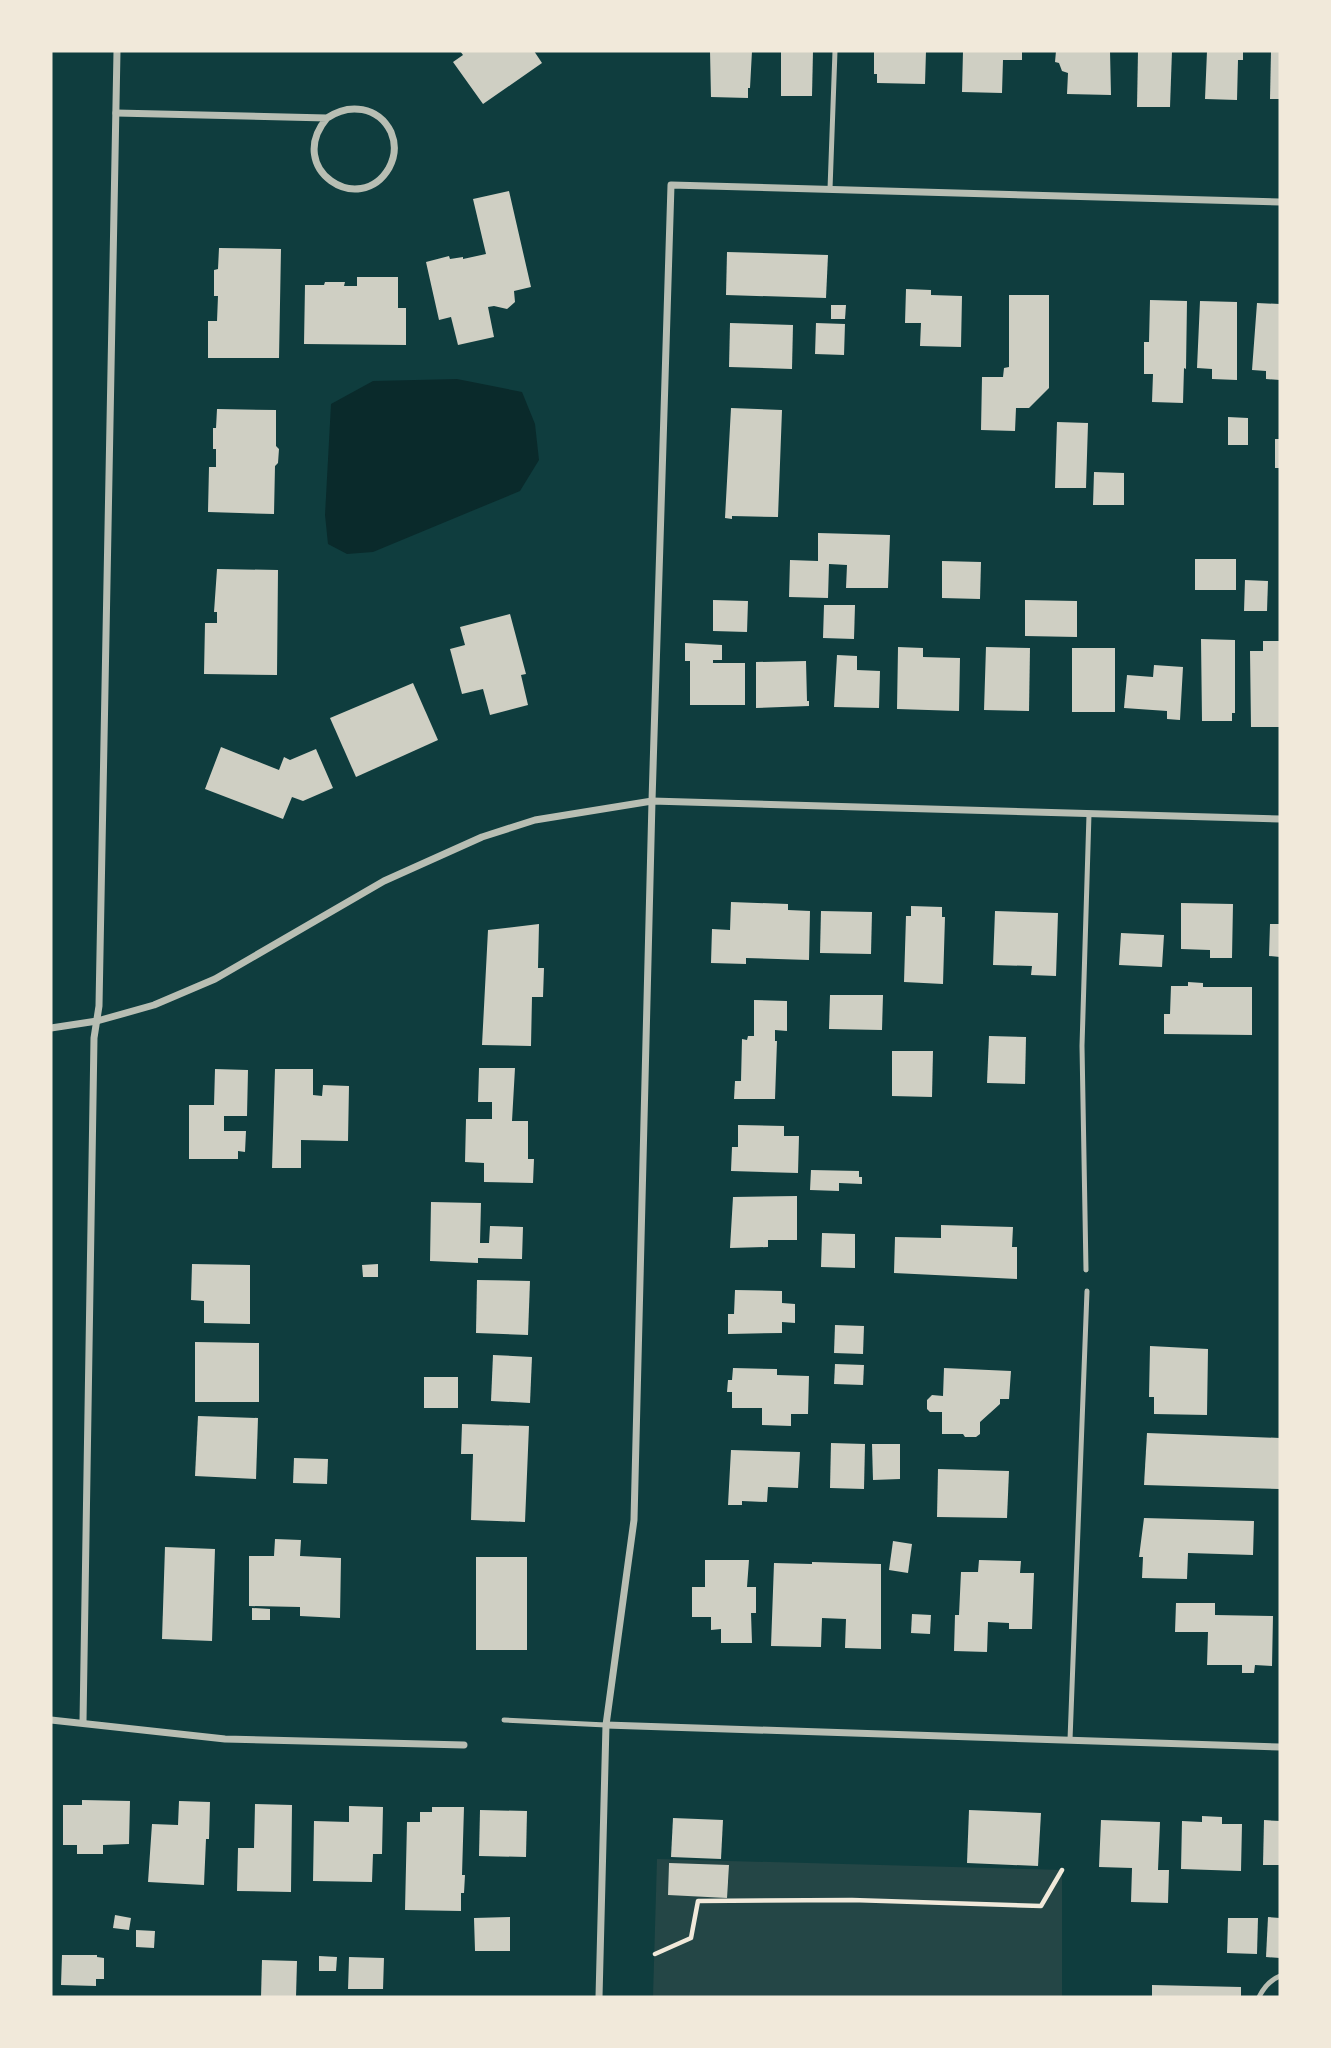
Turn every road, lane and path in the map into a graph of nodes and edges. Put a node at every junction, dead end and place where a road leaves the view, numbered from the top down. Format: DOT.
graph roads {
  1 [pos="117,51"];
  2 [pos="835,51"];
  3 [pos="116,113"];
  4 [pos="327,118"];
  5 [pos="830,190"];
  6 [pos="1280,202"];
  7 [pos="652,801"];
  8 [pos="1089,814"];
  9 [pos="1280,819"];
  10 [pos="97,1021"];
  11 [pos="51,1028"];
  12 [pos="1086,1270"];
  13 [pos="1087,1291"];
  14 [pos="51,1720"];
  15 [pos="504,1720"];
  16 [pos="83,1722"];
  17 [pos="606,1725"];
  18 [pos="1070,1740"];
  19 [pos="464,1745"];
  20 [pos="1280,1747"];
  21 [pos="1062,1870"];
  22 [pos="654,1954"];
  23 [pos="1280,1976"];
  24 [pos="599,1997"];
  25 [pos="1259,1997"];
  1 -- 3 [label="street"];
  2 -- 5 [label="lane"];
  3 -- 4 [label="street"];
  3 -- 10 [label="street"];
  4 -- 4 [label="street"];
  5 -- 6 [label="street"];
  5 -- 7 [label="street"];
  7 -- 8 [label="street"];
  7 -- 10 [label="street"];
  7 -- 17 [label="street"];
  8 -- 9 [label="street"];
  8 -- 12 [label="lane"];
  10 -- 11 [label="street"];
  10 -- 16 [label="street"];
  13 -- 18 [label="lane"];
  14 -- 16 [label="street"];
  15 -- 17 [label="lane"];
  16 -- 19 [label="street"];
  17 -- 18 [label="street"];
  17 -- 24 [label="street"];
  18 -- 20 [label="street"];
  21 -- 22 [label="path"];
  23 -- 25 [label="lane"];
}
